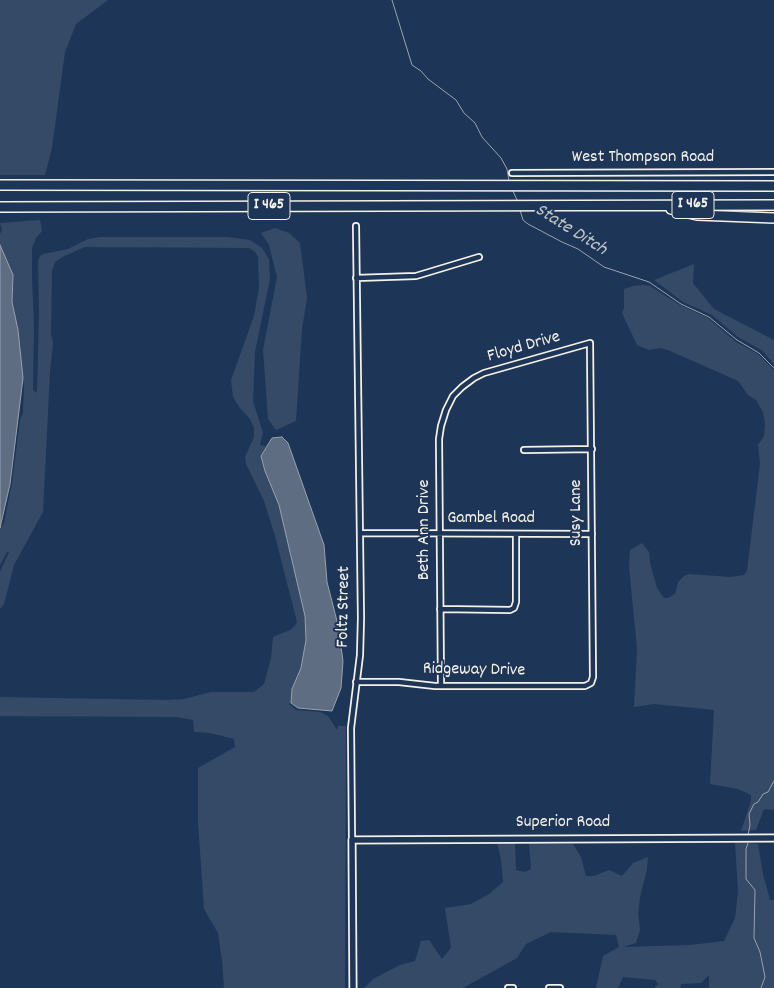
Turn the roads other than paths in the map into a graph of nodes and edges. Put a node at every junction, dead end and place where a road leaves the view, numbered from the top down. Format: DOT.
graph roads {
  1 [pos="774,172"];
  2 [pos="512,173"];
  3 [pos="0,185"];
  4 [pos="774,186"];
  5 [pos="651,205"];
  6 [pos="774,205"];
  7 [pos="0,207"];
  8 [pos="774,218"];
  9 [pos="356,226"];
  10 [pos="479,257"];
  11 [pos="356,278"];
  12 [pos="590,343"];
  13 [pos="467,383"];
  14 [pos="592,449"];
  15 [pos="524,450"];
  16 [pos="360,534"];
  17 [pos="440,534"];
  18 [pos="516,534"];
  19 [pos="592,534"];
  20 [pos="440,610"];
  21 [pos="356,682"];
  22 [pos="590,683"];
  23 [pos="441,685"];
  24 [pos="774,838"];
  25 [pos="352,840"];
  26 [pos="354,988"];
  27 [pos="508,988"];
  28 [pos="513,988"];
  29 [pos="549,988"];
  30 [pos="560,988"];
  1 -- 2 [label="street, West Thompson Road"];
  3 -- 4 [label="highway, I 465"];
  5 -- 6 [label="highway, I 465"];
  5 -- 7 [label="highway, I 465"];
  5 -- 8 [label="highway"];
  9 -- 11 [label="street, Foltz Street"];
  10 -- 11 [label="street"];
  11 -- 16 [label="street, Foltz Street"];
  12 -- 13 [label="street, Floyd Drive"];
  12 -- 14 [label="street, Susy Lane"];
  13 -- 17 [label="street, Beth Ann Drive"];
  14 -- 15 [label="street"];
  14 -- 19 [label="street, Susy Lane"];
  16 -- 17 [label="street, Gambel Road"];
  16 -- 21 [label="street, Foltz Street"];
  17 -- 18 [label="street, Gambel Road"];
  17 -- 20 [label="street, Beth Ann Drive"];
  18 -- 19 [label="street, Gambel Road"];
  18 -- 20 [label="street"];
  19 -- 22 [label="street, Susy Lane"];
  20 -- 23 [label="street, Beth Ann Drive"];
  21 -- 23 [label="street, Ridgeway Drive"];
  21 -- 25 [label="street, Foltz Street"];
  22 -- 23 [label="street, Ridgeway Drive"];
  24 -- 25 [label="street, Superior Road"];
  25 -- 26 [label="street, Foltz Street"];
  27 -- 28 [label="street"];
  29 -- 30 [label="street"];
}
